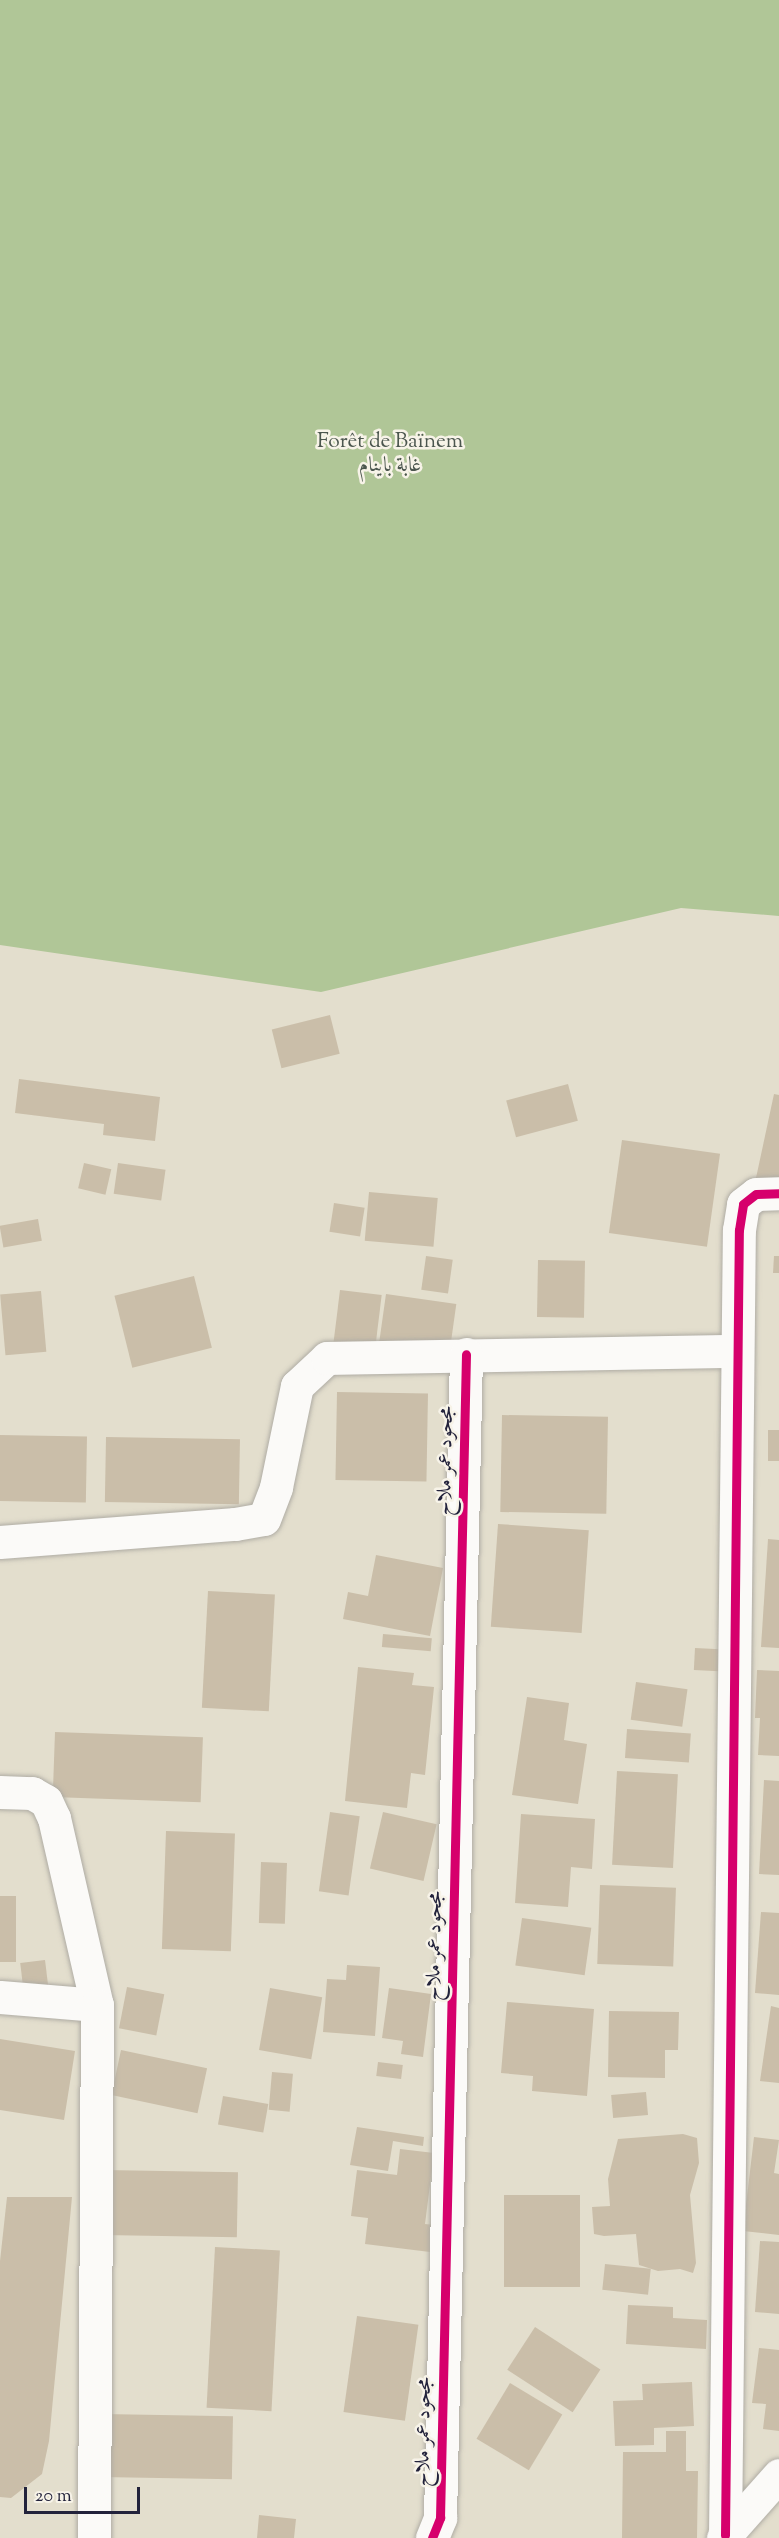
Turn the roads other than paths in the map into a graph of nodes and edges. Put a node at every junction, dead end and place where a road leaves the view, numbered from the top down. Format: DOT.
graph roads {
  1 [pos="779,1193"];
  2 [pos="737,1351"];
  3 [pos="466,1354"];
  4 [pos="0,1542"];
  5 [pos="0,1792"];
  6 [pos="0,1997"];
  7 [pos="97,2005"];
  8 [pos="779,2475"];
  9 [pos="724,2537"];
  10 [pos="94,2538"];
  11 [pos="432,2538"];
  1 -- 2 [label="street"];
  2 -- 3 [label="street"];
  2 -- 9 [label="street"];
  3 -- 4 [label="street"];
  3 -- 11 [label="street, مجحود عمر ملاح"];
  5 -- 7 [label="street"];
  6 -- 7 [label="street"];
  7 -- 10 [label="street"];
  8 -- 9 [label="street"];
}
